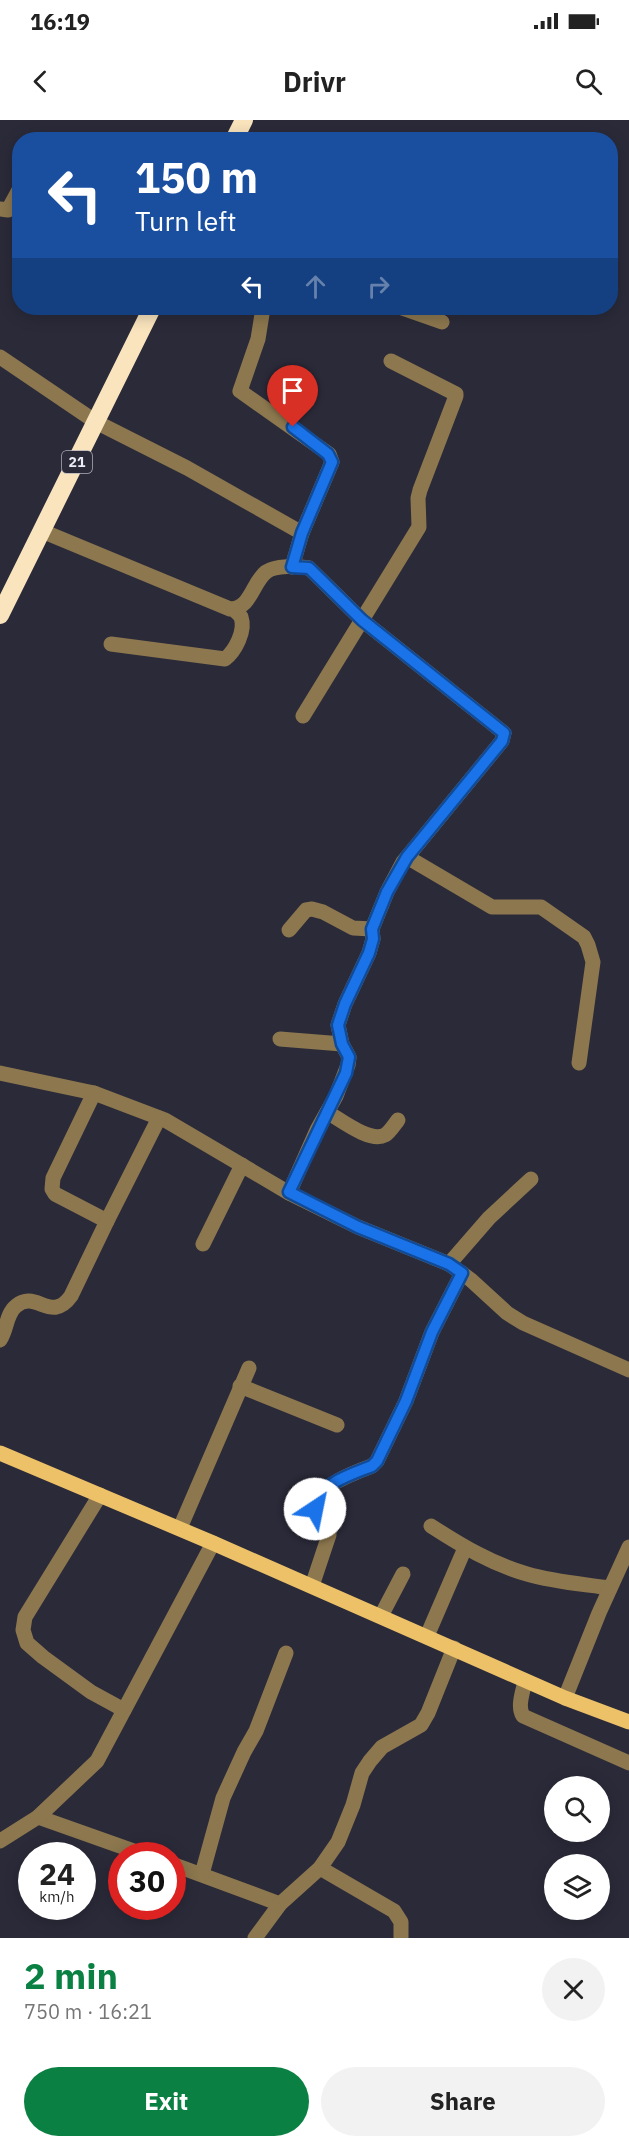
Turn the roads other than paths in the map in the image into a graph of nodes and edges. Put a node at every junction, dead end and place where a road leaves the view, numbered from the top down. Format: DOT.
graph roads {
  1 [pos="12,203"];
  2 [pos="0,208"];
  3 [pos="149,315"];
  4 [pos="262,315"];
  5 [pos="422,315"];
  6 [pos="442,322"];
  7 [pos="0,357"];
  8 [pos="391,362"];
  9 [pos="96,422"];
  10 [pos="42,531"];
  11 [pos="302,533"];
  12 [pos="292,567"];
  13 [pos="234,609"];
  14 [pos="0,615"];
  15 [pos="362,620"];
  16 [pos="111,645"];
  17 [pos="303,716"];
  18 [pos="407,857"];
  19 [pos="372,929"];
  20 [pos="289,930"];
  21 [pos="280,1039"];
  22 [pos="342,1044"];
  23 [pos="579,1063"];
  24 [pos="0,1072"];
  25 [pos="94,1093"];
  26 [pos="327,1112"];
  27 [pos="159,1118"];
  28 [pos="398,1120"];
  29 [pos="242,1165"];
  30 [pos="531,1179"];
  31 [pos="289,1192"];
  32 [pos="107,1221"];
  33 [pos="203,1244"];
  34 [pos="456,1268"];
  35 [pos="0,1340"];
  36 [pos="249,1368"];
  37 [pos="629,1370"];
  38 [pos="240,1386"];
  39 [pos="337,1425"];
  40 [pos="0,1453"];
  41 [pos="99,1495"];
  42 [pos="432,1526"];
  43 [pos="180,1528"];
  44 [pos="213,1543"];
  45 [pos="629,1547"];
  46 [pos="465,1548"];
  47 [pos="403,1574"];
  48 [pos="312,1586"];
  49 [pos="610,1588"];
  50 [pos="381,1616"];
  51 [pos="428,1636"];
  52 [pos="454,1648"];
  53 [pos="285,1653"];
  54 [pos="525,1681"];
  55 [pos="565,1698"];
  56 [pos="124,1710"];
  57 [pos="629,1722"];
  58 [pos="629,1763"];
  59 [pos="38,1817"];
  60 [pos="0,1841"];
  61 [pos="109,1842"];
  62 [pos="320,1868"];
  63 [pos="186,1869"];
  64 [pos="202,1874"];
  65 [pos="280,1905"];
  66 [pos="255,1938"];
  67 [pos="401,1938"];
  1 -- 2 [label="street"];
  3 -- 9 [label="highway, 21"];
  4 -- 11 [label="street"];
  5 -- 6 [label="street"];
  7 -- 9 [label="street"];
  8 -- 15 [label="street"];
  9 -- 10 [label="highway, 21"];
  9 -- 11 [label="street"];
  10 -- 13 [label="street"];
  10 -- 14 [label="highway, 21"];
  11 -- 12 [label="street"];
  12 -- 13 [label="street"];
  12 -- 15 [label="street"];
  13 -- 16 [label="street"];
  15 -- 17 [label="street"];
  15 -- 18 [label="street"];
  18 -- 19 [label="street"];
  18 -- 23 [label="street"];
  19 -- 20 [label="street"];
  19 -- 22 [label="street"];
  21 -- 22 [label="street"];
  22 -- 26 [label="street"];
  24 -- 25 [label="street"];
  25 -- 27 [label="street"];
  25 -- 32 [label="street"];
  26 -- 28 [label="street"];
  26 -- 31 [label="street"];
  27 -- 29 [label="street"];
  27 -- 32 [label="street"];
  29 -- 31 [label="street"];
  29 -- 33 [label="street"];
  30 -- 34 [label="street"];
  31 -- 34 [label="street"];
  32 -- 35 [label="street"];
  34 -- 37 [label="street"];
  34 -- 48 [label="street"];
  36 -- 38 [label="street"];
  38 -- 39 [label="street"];
  38 -- 43 [label="street"];
  40 -- 41 [label="main road"];
  41 -- 43 [label="main road"];
  41 -- 56 [label="street"];
  42 -- 46 [label="street"];
  43 -- 44 [label="main road"];
  44 -- 48 [label="main road"];
  44 -- 56 [label="street"];
  45 -- 49 [label="street"];
  46 -- 49 [label="street"];
  46 -- 51 [label="street"];
  47 -- 50 [label="street"];
  48 -- 50 [label="main road"];
  49 -- 55 [label="street"];
  50 -- 51 [label="main road"];
  51 -- 52 [label="main road"];
  52 -- 54 [label="main road"];
  52 -- 62 [label="street"];
  53 -- 64 [label="street"];
  54 -- 55 [label="main road"];
  54 -- 58 [label="street"];
  55 -- 57 [label="main road"];
  56 -- 59 [label="street"];
  59 -- 60 [label="street"];
  59 -- 61 [label="street"];
  62 -- 65 [label="street"];
  62 -- 67 [label="street"];
  63 -- 64 [label="street"];
  64 -- 65 [label="street"];
  65 -- 66 [label="street"];
}
